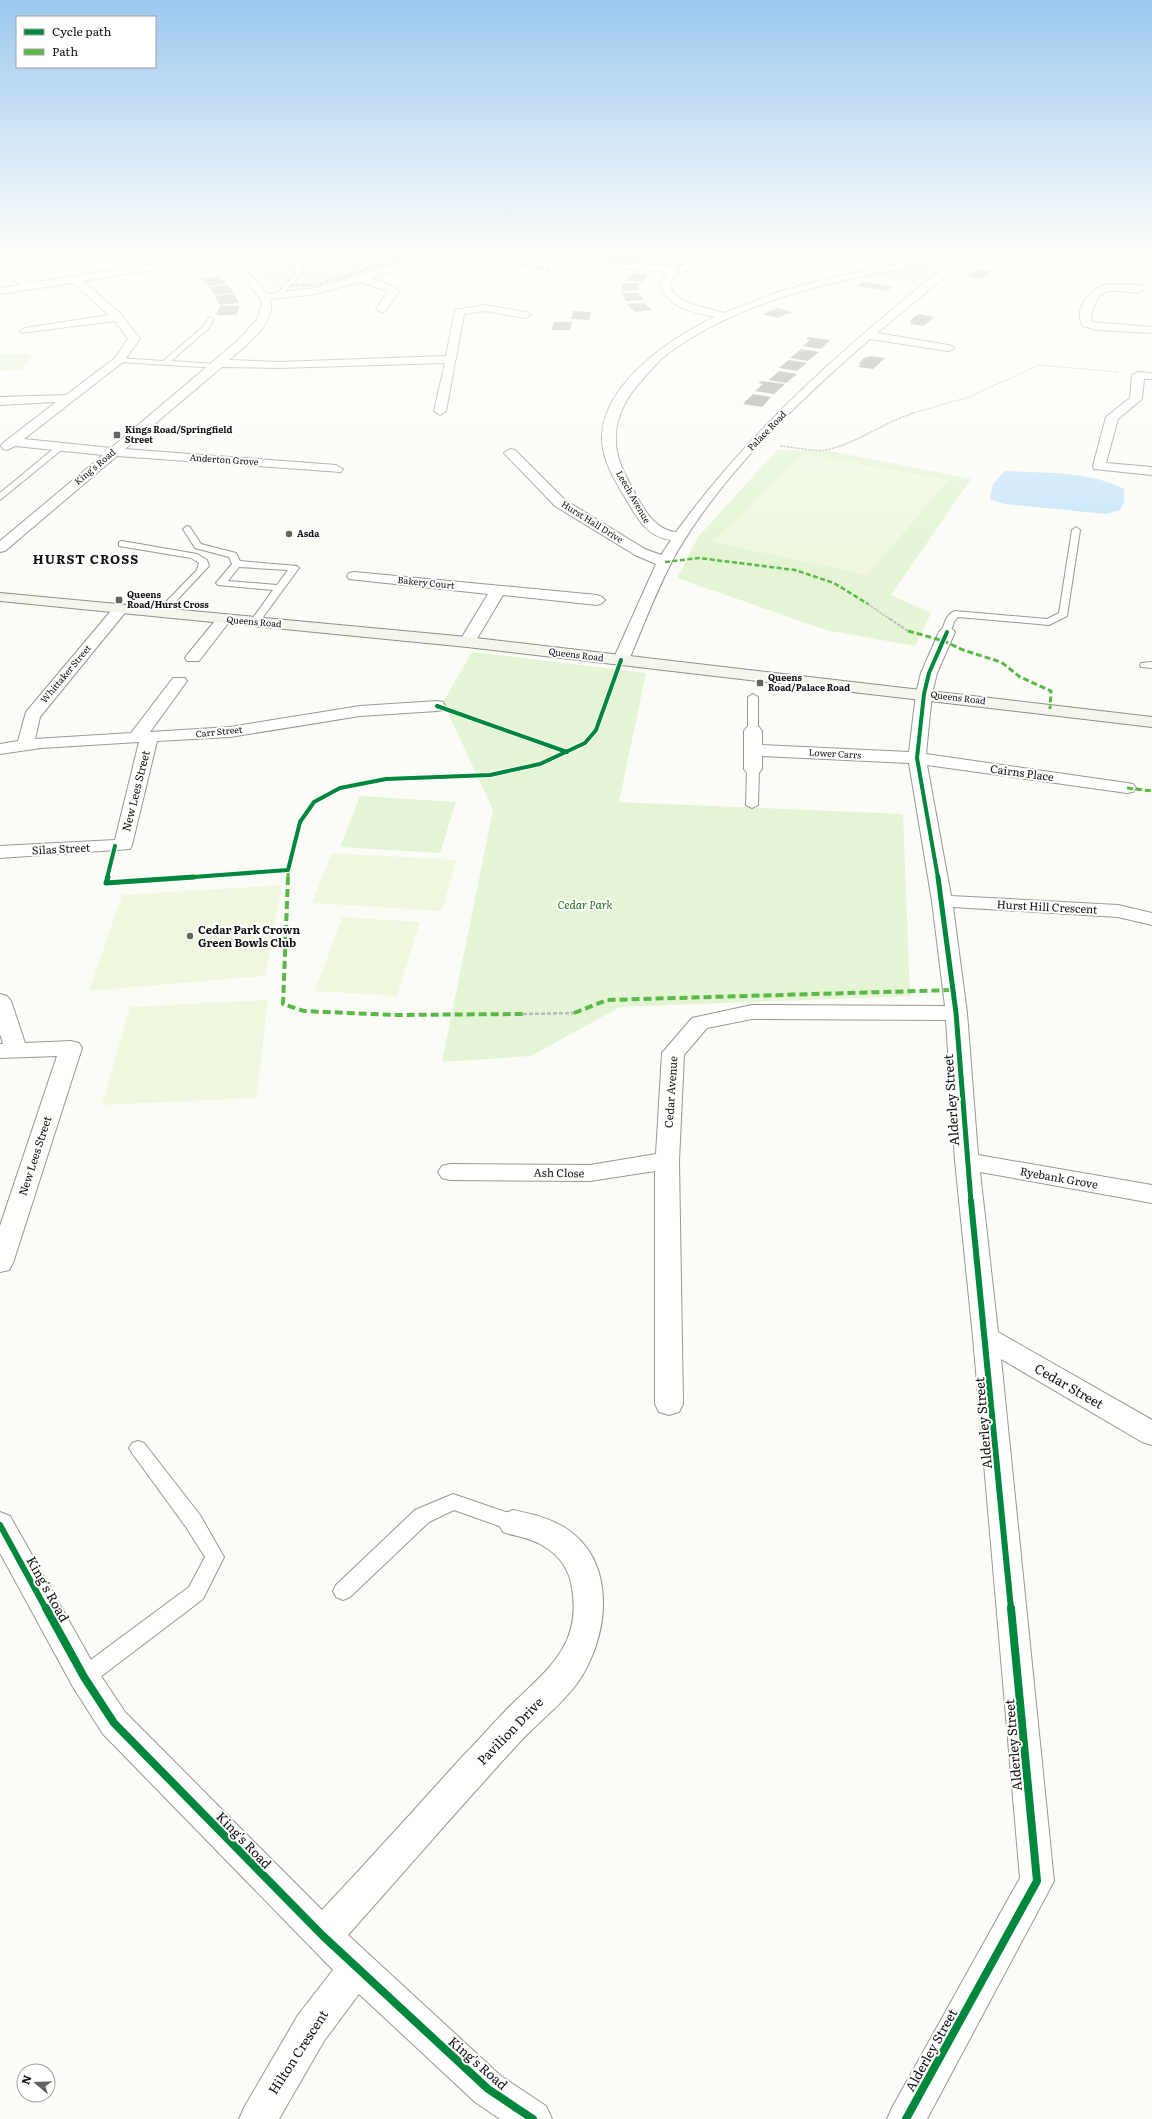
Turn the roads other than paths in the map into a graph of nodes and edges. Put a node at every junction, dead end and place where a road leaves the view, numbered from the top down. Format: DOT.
graph roads {
  1 [pos="127,349"];
  2 [pos="180,349"];
  3 [pos="234,349"];
  4 [pos="453,349"];
  5 [pos="667,349"];
  6 [pos="853,349"];
  7 [pos="451,359"];
  8 [pos="119,360"];
  9 [pos="164,362"];
  10 [pos="217,364"];
  11 [pos="1152,376"];
  12 [pos="71,398"];
  13 [pos="0,401"];
  14 [pos="440,411"];
  15 [pos="12,442"];
  16 [pos="61,447"];
  17 [pos="0,451"];
  18 [pos="113,452"];
  19 [pos="510,453"];
  20 [pos="336,469"];
  21 [pos="1152,470"];
  22 [pos="0,497"];
  23 [pos="187,529"];
  24 [pos="1076,530"];
  25 [pos="680,538"];
  26 [pos="122,544"];
  27 [pos="0,548"];
  28 [pos="665,562"];
  29 [pos="237,564"];
  30 [pos="354,576"];
  31 [pos="280,588"];
  32 [pos="498,590"];
  33 [pos="0,597"];
  34 [pos="597,600"];
  35 [pos="120,609"];
  36 [pos="160,613"];
  37 [pos="224,619"];
  38 [pos="255,622"];
  39 [pos="947,632"];
  40 [pos="467,642"];
  41 [pos="193,658"];
  42 [pos="621,660"];
  43 [pos="179,681"];
  44 [pos="924,694"];
  45 [pos="753,696"];
  46 [pos="437,706"];
  47 [pos="1152,722"];
  48 [pos="753,731"];
  49 [pos="143,738"];
  50 [pos="25,746"];
  51 [pos="0,749"];
  52 [pos="754,750"];
  53 [pos="917,758"];
  54 [pos="753,769"];
  55 [pos="1127,788"];
  56 [pos="752,805"];
  57 [pos="123,845"];
  58 [pos="0,852"];
  59 [pos="942,901"];
  60 [pos="1152,919"];
  61 [pos="0,1001"];
  62 [pos="956,1013"];
  63 [pos="8,1050"];
  64 [pos="667,1160"];
  65 [pos="967,1161"];
  66 [pos="450,1172"];
  67 [pos="1152,1194"];
  68 [pos="0,1263"];
  69 [pos="986,1337"];
  70 [pos="669,1404"];
  71 [pos="1152,1434"];
  72 [pos="138,1448"];
  73 [pos="513,1523"];
  74 [pos="0,1525"];
  75 [pos="343,1591"];
  76 [pos="84,1677"];
  77 [pos="323,1936"];
  78 [pos="357,1968"];
  79 [pos="258,2119"];
  80 [pos="533,2119"];
  81 [pos="906,2119"];
  1 -- 8 [label="street"];
  2 -- 9 [label="lane"];
  3 -- 10 [label="street, King's Road"];
  4 -- 7 [label="street"];
  5 -- 25 [label="street, Leech Avenue"];
  6 -- 25 [label="street, Palace Road"];
  7 -- 10 [label="street"];
  7 -- 14 [label="street"];
  8 -- 9 [label="lane"];
  8 -- 12 [label="street"];
  9 -- 10 [label="lane"];
  10 -- 18 [label="street, King's Road"];
  11 -- 21 [label="street"];
  12 -- 13 [label="street"];
  12 -- 15 [label="street"];
  15 -- 16 [label="street, Anderton Grove"];
  15 -- 17 [label="street"];
  16 -- 18 [label="street, Anderton Grove"];
  16 -- 22 [label="lane"];
  18 -- 20 [label="street, Anderton Grove"];
  18 -- 27 [label="street, King's Road"];
  19 -- 28 [label="street, Hurst Hall Drive"];
  23 -- 29 [label="lane"];
  24 -- 39 [label="lane"];
  25 -- 28 [label="street, Palace Road"];
  26 -- 36 [label="lane"];
  28 -- 42 [label="street, Palace Road"];
  29 -- 31 [label="lane"];
  29 -- 31 [label="lane"];
  30 -- 32 [label="street, Bakery Court"];
  31 -- 38 [label="lane"];
  32 -- 34 [label="street, Bakery Court"];
  32 -- 40 [label="street"];
  33 -- 35 [label="main road, Queens Road"];
  35 -- 36 [label="main road, Queens Road"];
  35 -- 50 [label="street, Whittaker Street"];
  36 -- 37 [label="main road, Queens Road"];
  37 -- 38 [label="main road, Queens Road"];
  37 -- 41 [label="street"];
  38 -- 40 [label="main road, Queens Road"];
  39 -- 44 [label="street, Alderley Street"];
  40 -- 42 [label="main road, Queens Road"];
  42 -- 44 [label="main road, Queens Road"];
  43 -- 49 [label="street"];
  44 -- 47 [label="main road, Queens Road"];
  44 -- 53 [label="street, Alderley Street"];
  45 -- 48 [label="lane"];
  46 -- 49 [label="street, Carr Street"];
  48 -- 52 [label="street"];
  49 -- 50 [label="street, Carr Street"];
  49 -- 57 [label="street, New Lees Street"];
  50 -- 51 [label="street, Carr Street"];
  52 -- 53 [label="street, Lower Carrs"];
  52 -- 54 [label="street"];
  53 -- 55 [label="street, Cairns Place"];
  53 -- 59 [label="street, Alderley Street"];
  54 -- 56 [label="lane"];
  57 -- 58 [label="street, Silas Street"];
  59 -- 60 [label="street, Hurst Hill Crescent"];
  59 -- 62 [label="street, Alderley Street"];
  61 -- 63 [label="street"];
  62 -- 64 [label="street, Cedar Avenue"];
  62 -- 65 [label="street, Alderley Street"];
  63 -- 68 [label="street, New Lees Street"];
  64 -- 66 [label="street, Ash Close"];
  64 -- 70 [label="street, Cedar Avenue"];
  65 -- 67 [label="street, Ryebank Grove"];
  65 -- 69 [label="street, Alderley Street"];
  69 -- 71 [label="street, Cedar Street"];
  69 -- 81 [label="street, Alderley Street"];
  72 -- 76 [label="lane"];
  73 -- 75 [label="lane"];
  73 -- 77 [label="street, Pavilion Drive"];
  74 -- 76 [label="street, King's Road"];
  76 -- 77 [label="street, King's Road"];
  77 -- 78 [label="street, King's Road"];
  78 -- 79 [label="street, Hilton Crescent"];
  78 -- 80 [label="street, King's Road"];
}
